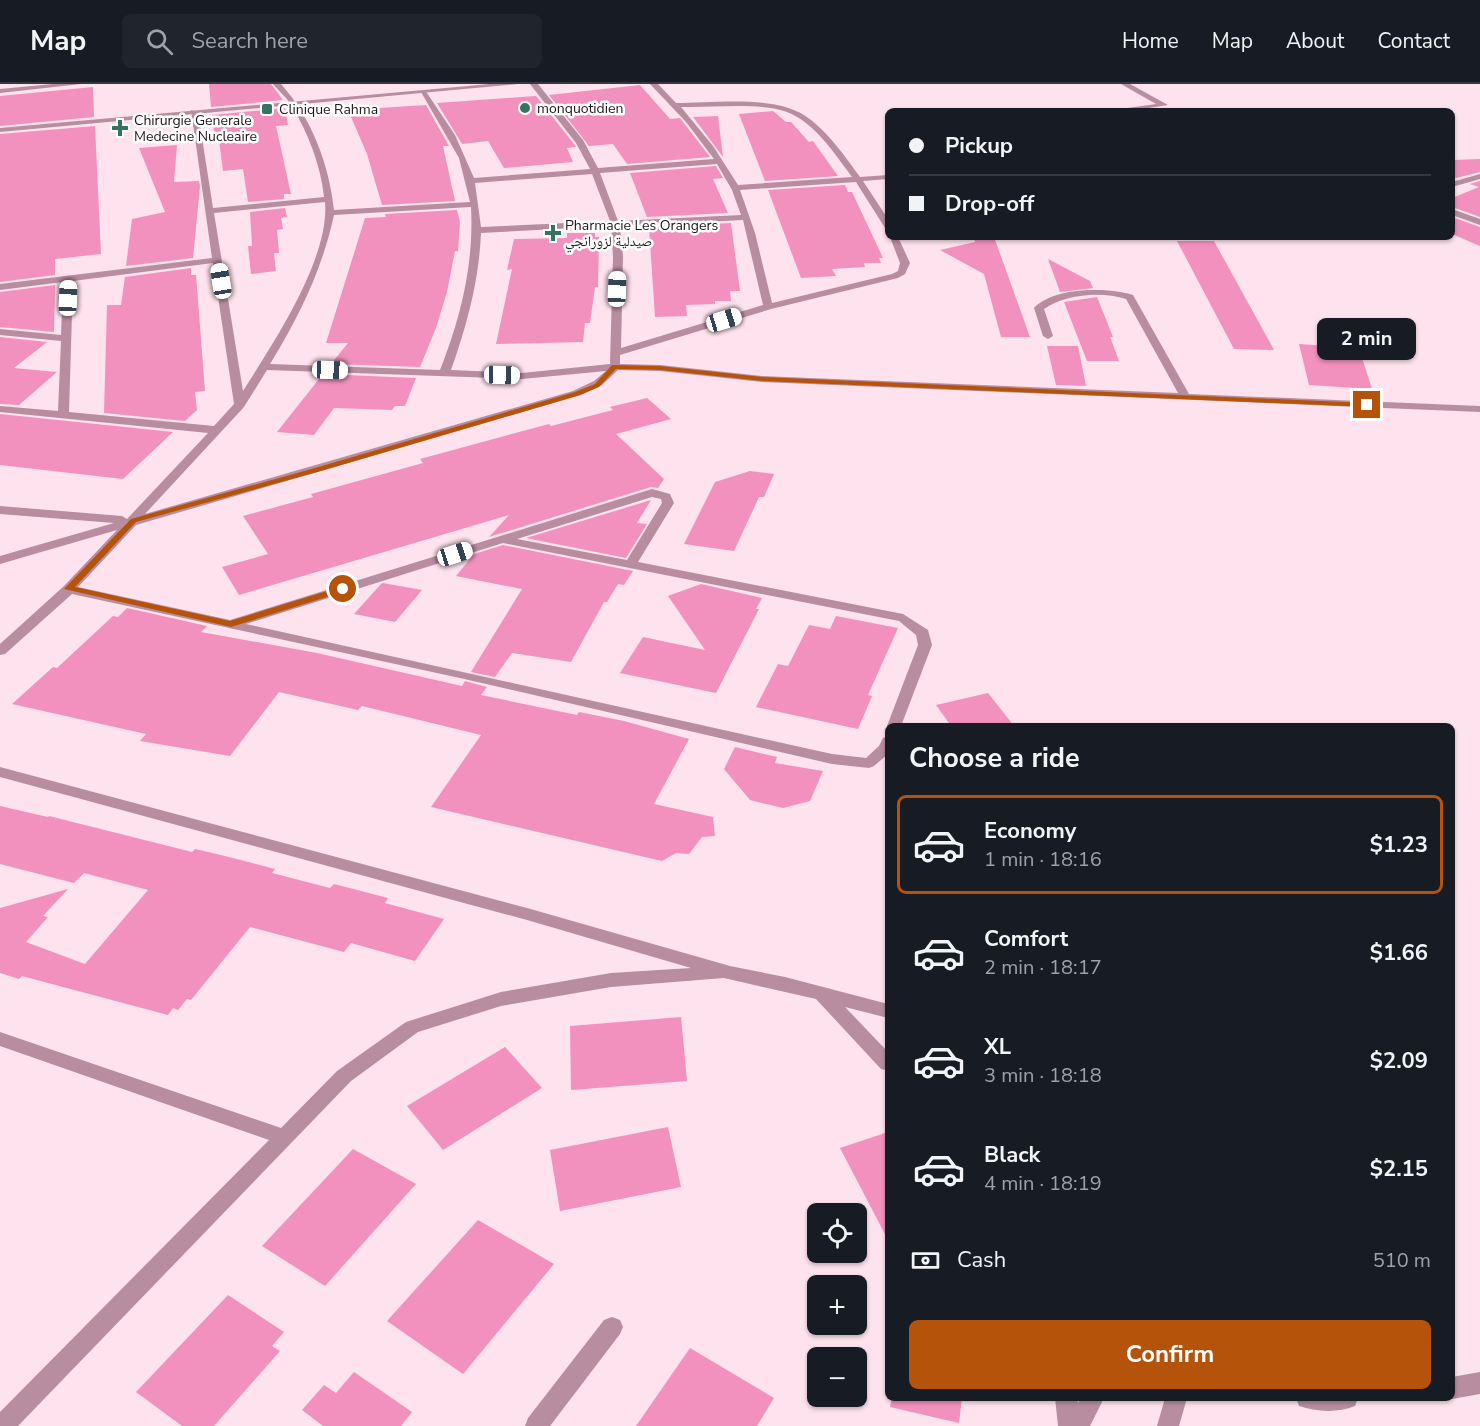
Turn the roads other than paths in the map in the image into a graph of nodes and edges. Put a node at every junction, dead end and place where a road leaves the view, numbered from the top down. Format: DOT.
graph roads {
  1 [pos="77,84"];
  2 [pos="277,84"];
  3 [pos="514,84"];
  4 [pos="534,84"];
  5 [pos="654,84"];
  6 [pos="1125,84"];
  7 [pos="480,86"];
  8 [pos="0,91"];
  9 [pos="425,92"];
  10 [pos="294,103"];
  11 [pos="674,105"];
  12 [pos="1137,108"];
  13 [pos="194,112"];
  14 [pos="0,130"];
  15 [pos="719,161"];
  16 [pos="595,171"];
  17 [pos="1480,176"];
  18 [pos="885,177"];
  19 [pos="856,179"];
  20 [pos="471,181"];
  21 [pos="1455,184"];
  22 [pos="735,188"];
  23 [pos="328,199"];
  24 [pos="475,204"];
  25 [pos="210,211"];
  26 [pos="330,213"];
  27 [pos="1455,213"];
  28 [pos="746,217"];
  29 [pos="885,222"];
  30 [pos="1480,222"];
  31 [pos="615,223"];
  32 [pos="478,230"];
  33 [pos="895,240"];
  34 [pos="217,260"];
  35 [pos="68,277"];
  36 [pos="0,287"];
  37 [pos="768,307"];
  38 [pos="0,332"];
  39 [pos="1048,336"];
  40 [pos="66,339"];
  41 [pos="615,353"];
  42 [pos="262,367"];
  43 [pos="615,367"];
  44 [pos="444,374"];
  45 [pos="1186,397"];
  46 [pos="240,405"];
  47 [pos="0,409"];
  48 [pos="1480,409"];
  49 [pos="63,415"];
  50 [pos="217,430"];
  51 [pos="0,510"];
  52 [pos="134,520"];
  53 [pos="500,539"];
  54 [pos="0,560"];
  55 [pos="630,565"];
  56 [pos="69,589"];
  57 [pos="231,624"];
  58 [pos="0,651"];
  59 [pos="895,723"];
  60 [pos="885,748"];
  61 [pos="0,772"];
  62 [pos="730,973"];
  63 [pos="822,994"];
  64 [pos="885,1010"];
  65 [pos="0,1038"];
  66 [pos="885,1061"];
  67 [pos="285,1137"];
  68 [pos="612,1327"];
  69 [pos="1480,1383"];
  70 [pos="1455,1387"];
  71 [pos="1066,1401"];
  72 [pos="1091,1401"];
  73 [pos="1175,1401"];
  74 [pos="2,1426"];
  75 [pos="536,1426"];
  76 [pos="1069,1426"];
  77 [pos="1078,1426"];
  78 [pos="1168,1426"];
  1 -- 8 [label="street"];
  2 -- 10 [label="street"];
  3 -- 7 [label="street"];
  4 -- 16 [label="street"];
  5 -- 11 [label="street"];
  6 -- 12 [label="street"];
  7 -- 9 [label="street"];
  9 -- 10 [label="street"];
  9 -- 20 [label="street"];
  10 -- 13 [label="street"];
  10 -- 23 [label="street"];
  11 -- 15 [label="street"];
  11 -- 19 [label="street"];
  13 -- 14 [label="street"];
  13 -- 25 [label="street"];
  15 -- 16 [label="street"];
  15 -- 22 [label="street"];
  16 -- 20 [label="street"];
  16 -- 31 [label="street"];
  17 -- 21 [label="street"];
  18 -- 19 [label="street"];
  19 -- 22 [label="street"];
  19 -- 29 [label="street"];
  20 -- 24 [label="street"];
  22 -- 28 [label="street"];
  23 -- 25 [label="street"];
  23 -- 26 [label="street"];
  24 -- 26 [label="street"];
  24 -- 32 [label="street"];
  25 -- 34 [label="street"];
  26 -- 42 [label="street"];
  27 -- 30 [label="street"];
  28 -- 31 [label="street"];
  28 -- 37 [label="street"];
  31 -- 32 [label="street"];
  31 -- 41 [label="street"];
  32 -- 44 [label="street"];
  33 -- 37 [label="street"];
  34 -- 35 [label="street"];
  34 -- 46 [label="street"];
  35 -- 36 [label="street"];
  35 -- 40 [label="street"];
  37 -- 41 [label="street"];
  38 -- 40 [label="street"];
  39 -- 45 [label="street"];
  40 -- 49 [label="street"];
  41 -- 43 [label="street"];
  42 -- 44 [label="street"];
  42 -- 46 [label="street"];
  43 -- 44 [label="street"];
  43 -- 45 [label="street"];
  43 -- 52 [label="street"];
  45 -- 48 [label="street"];
  46 -- 50 [label="street"];
  47 -- 49 [label="street"];
  49 -- 50 [label="street"];
  50 -- 52 [label="street"];
  51 -- 52 [label="street"];
  52 -- 54 [label="street"];
  52 -- 56 [label="street"];
  53 -- 55 [label="street"];
  53 -- 55 [label="street"];
  53 -- 57 [label="street"];
  55 -- 59 [label="street"];
  56 -- 57 [label="street"];
  56 -- 58 [label="street"];
  57 -- 60 [label="street"];
  61 -- 62 [label="street"];
  62 -- 63 [label="street"];
  62 -- 67 [label="street"];
  63 -- 64 [label="street"];
  63 -- 66 [label="street"];
  65 -- 67 [label="street"];
  67 -- 74 [label="street"];
  68 -- 75 [label="street"];
  69 -- 70 [label="street"];
  71 -- 76 [label="street"];
  72 -- 77 [label="street"];
  73 -- 78 [label="street"];
}
